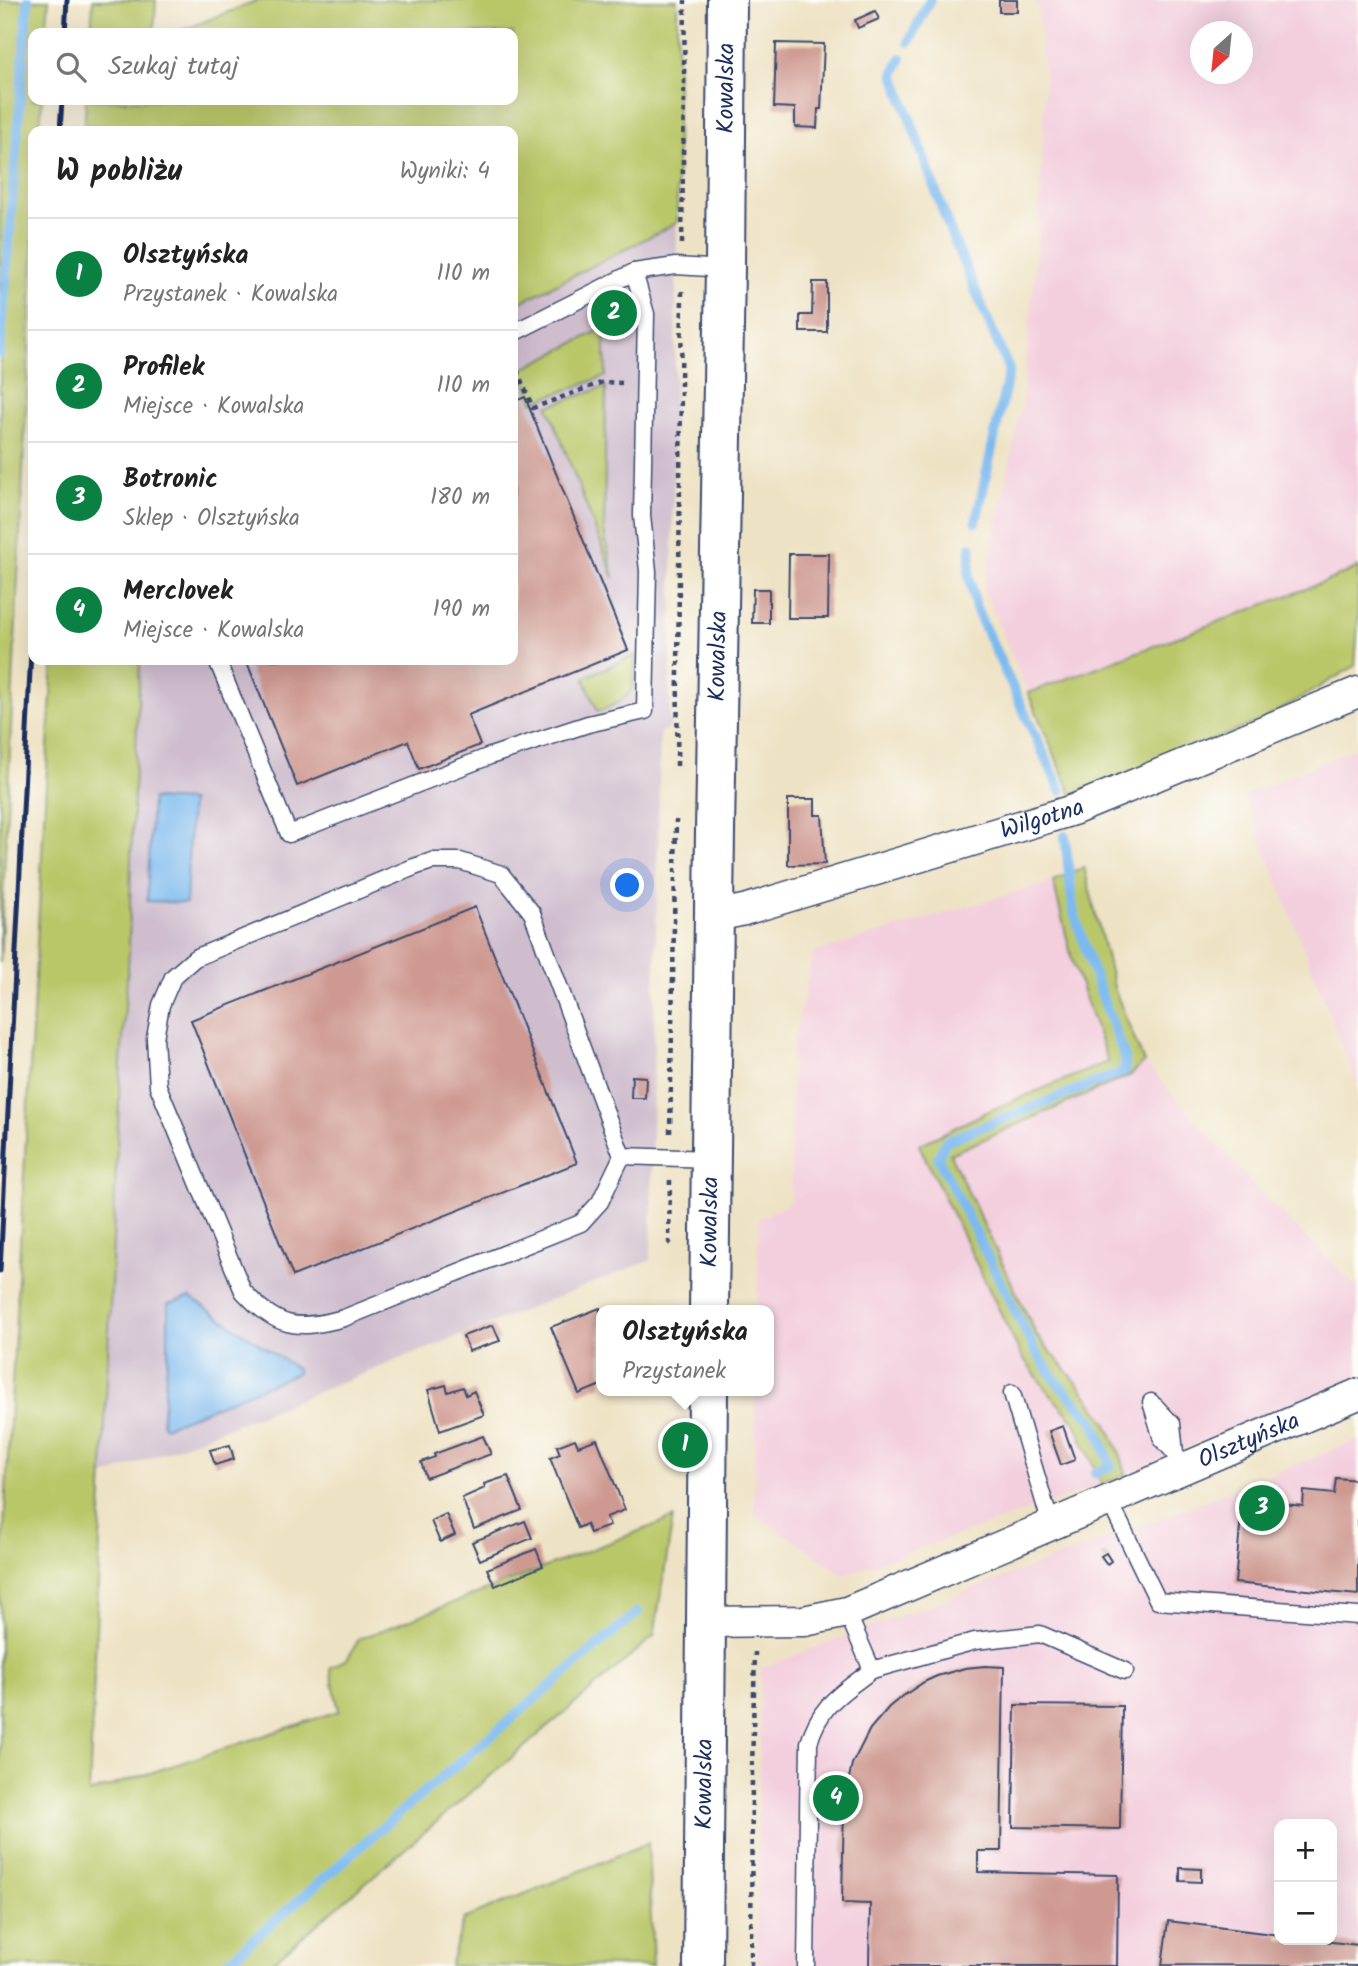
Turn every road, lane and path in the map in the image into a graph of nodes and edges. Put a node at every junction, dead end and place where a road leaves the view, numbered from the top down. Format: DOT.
graph roads {
  1 [pos="685,0"];
  2 [pos="727,0"];
  3 [pos="682,267"];
  4 [pos="725,269"];
  5 [pos="634,272"];
  6 [pos="518,330"];
  7 [pos="518,372"];
  8 [pos="644,384"];
  9 [pos="219,665"];
  10 [pos="1358,692"];
  11 [pos="677,777"];
  12 [pos="676,818"];
  13 [pos="715,911"];
  14 [pos="622,1156"];
  15 [pos="670,1158"];
  16 [pos="711,1159"];
  17 [pos="680,1255"];
  18 [pos="709,1305"];
  19 [pos="1012,1393"];
  20 [pos="1358,1394"];
  21 [pos="708,1396"];
  22 [pos="1109,1500"];
  23 [pos="1051,1525"];
  24 [pos="847,1612"];
  25 [pos="1358,1616"];
  26 [pos="706,1622"];
  27 [pos="756,1622"];
  28 [pos="872,1670"];
  29 [pos="1125,1671"];
  30 [pos="703,1966"];
  31 [pos="751,1966"];
  32 [pos="806,1966"];
  1 -- 3 [label="path"];
  2 -- 4 [label="street, Kowalska"];
  3 -- 4 [label="lane"];
  3 -- 5 [label="lane"];
  3 -- 11 [label="path"];
  4 -- 13 [label="street, Kowalska"];
  5 -- 6 [label="lane"];
  5 -- 8 [label="lane"];
  7 -- 8 [label="path"];
  8 -- 9 [label="lane"];
  10 -- 13 [label="street, Wilgotna"];
  12 -- 15 [label="path"];
  13 -- 16 [label="street, Kowalska"];
  14 -- 14 [label="lane"];
  14 -- 15 [label="lane"];
  15 -- 16 [label="lane"];
  15 -- 17 [label="path"];
  16 -- 18 [label="street, Kowalska"];
  19 -- 23 [label="lane"];
  20 -- 22 [label="street, Olsztyńska"];
  21 -- 26 [label="street, Kowalska"];
  22 -- 23 [label="street, Olsztyńska"];
  22 -- 25 [label="lane"];
  23 -- 24 [label="street, Olsztyńska"];
  24 -- 27 [label="street, Olsztyńska"];
  24 -- 28 [label="lane"];
  26 -- 27 [label="street, Olsztyńska"];
  26 -- 30 [label="street, Kowalska"];
  27 -- 31 [label="path"];
  28 -- 29 [label="lane"];
  28 -- 32 [label="lane"];
}
